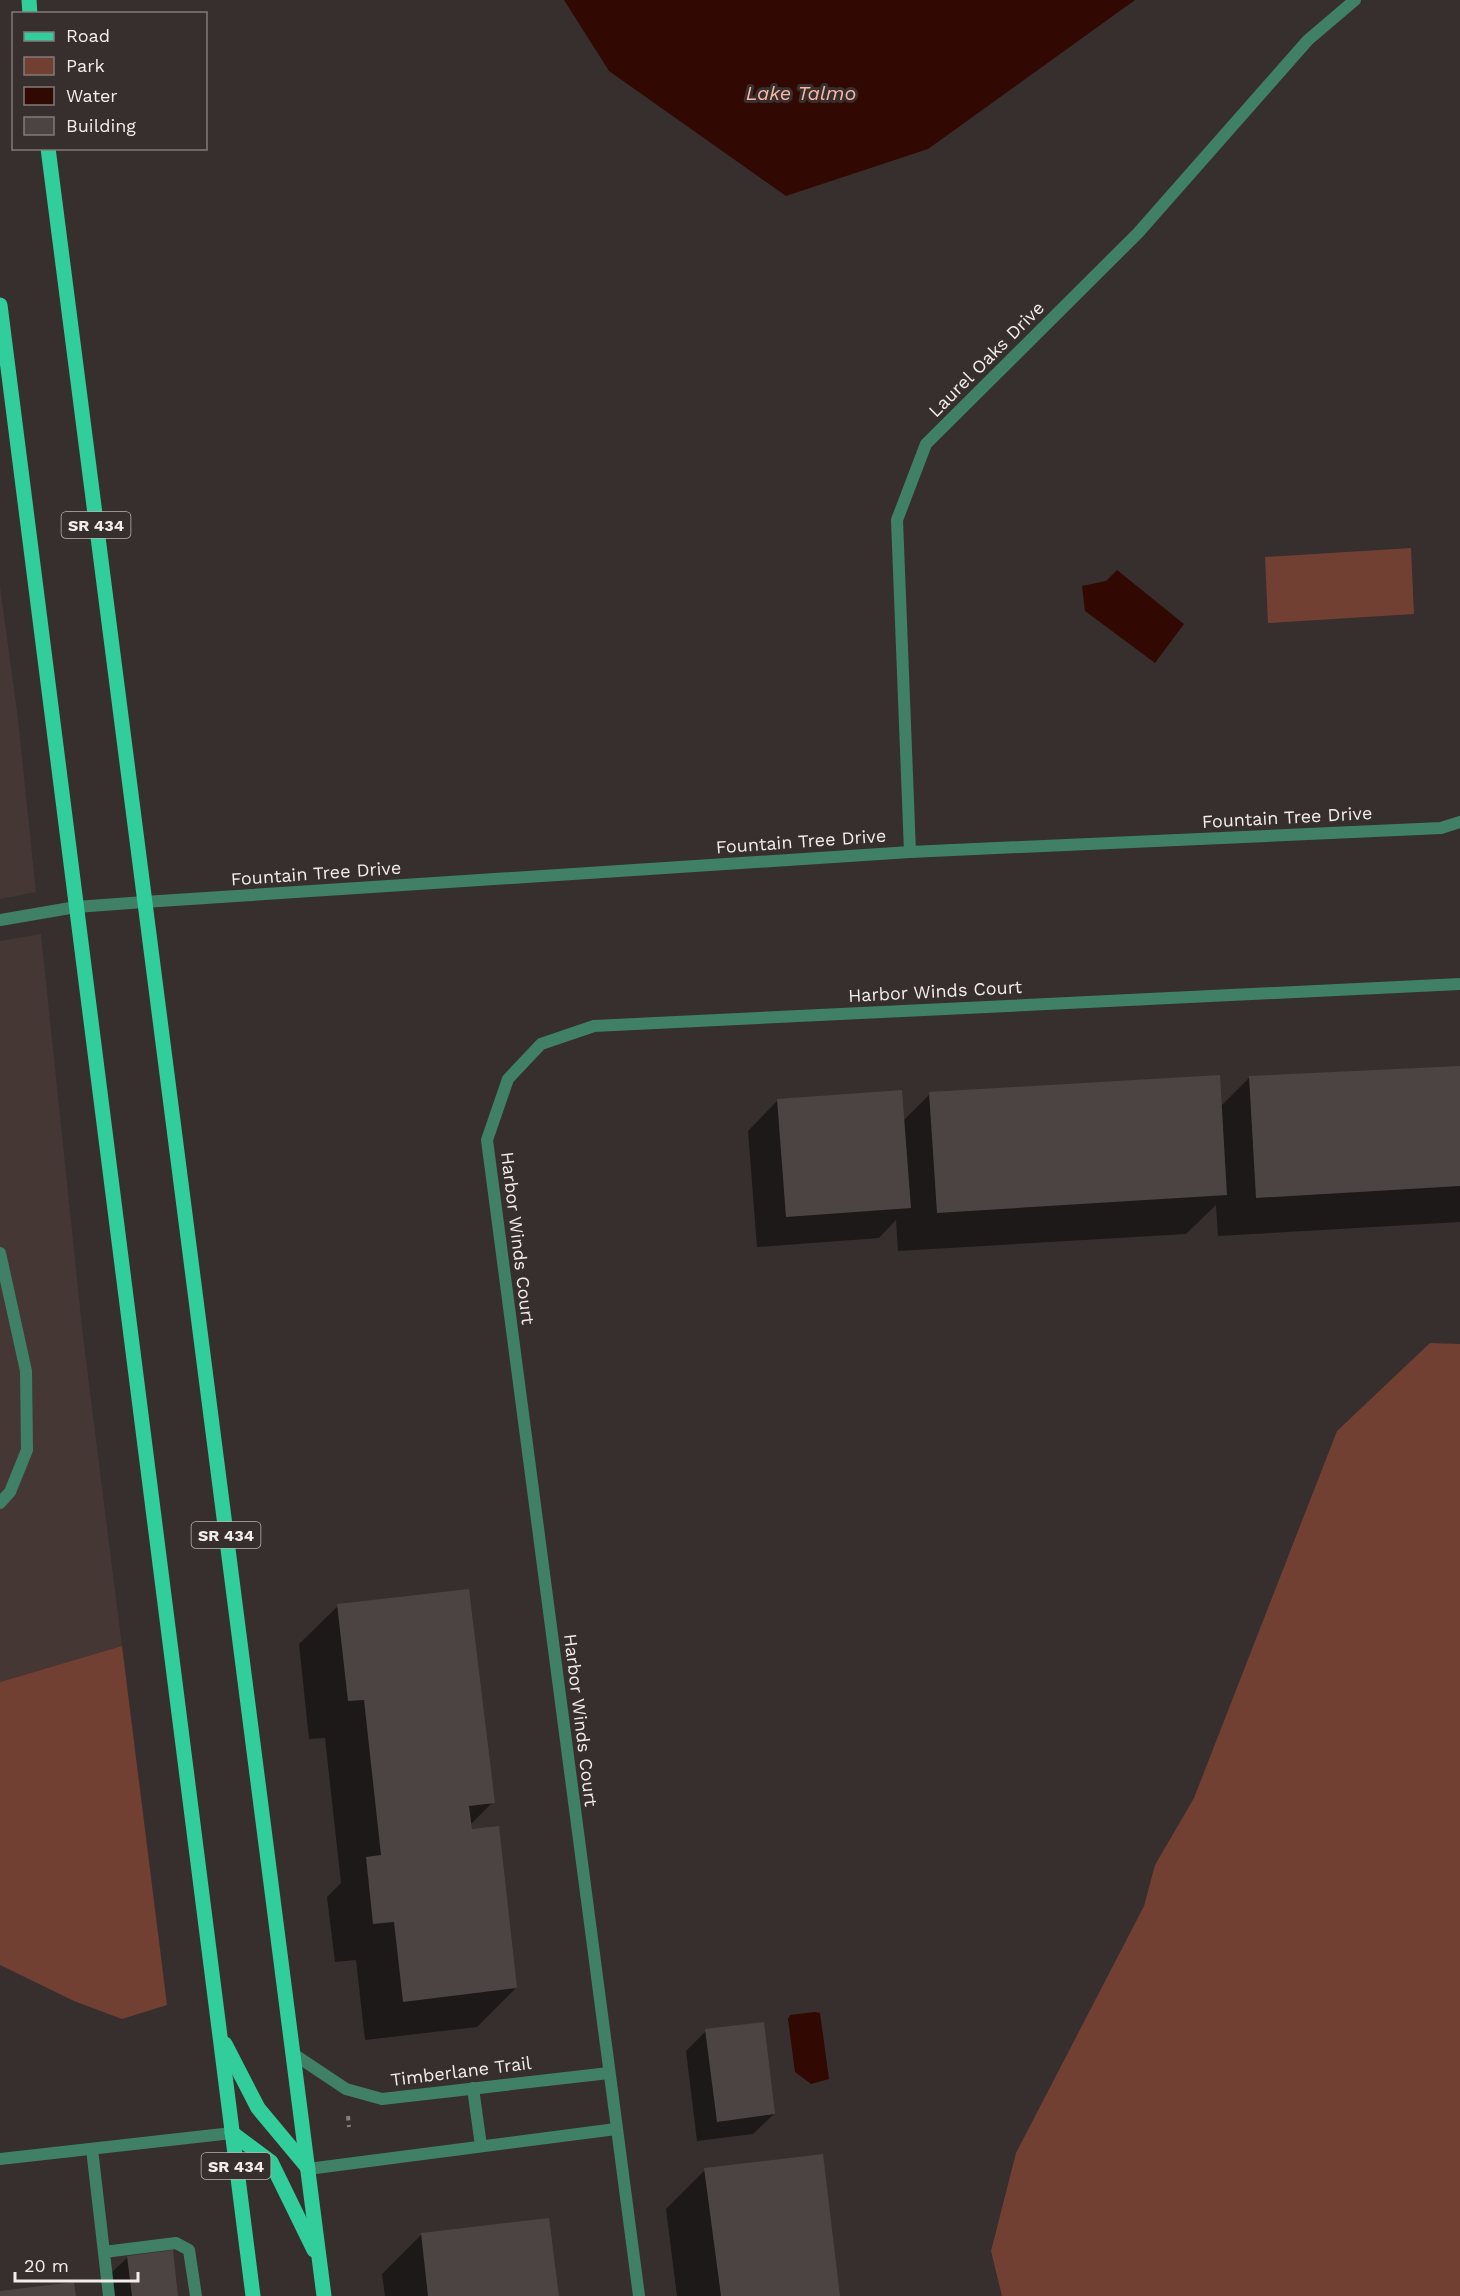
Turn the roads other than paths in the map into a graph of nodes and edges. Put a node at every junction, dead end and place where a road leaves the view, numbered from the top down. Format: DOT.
graph roads {
  1 [pos="1355,0"];
  2 [pos="48,150"];
  3 [pos="0,305"];
  4 [pos="1460,822"];
  5 [pos="910,852"];
  6 [pos="144,902"];
  7 [pos="76,907"];
  8 [pos="0,920"];
  9 [pos="1460,984"];
  10 [pos="0,1253"];
  11 [pos="0,1503"];
  12 [pos="221,2036"];
  13 [pos="292,2053"];
  14 [pos="609,2073"];
  15 [pos="474,2088"];
  16 [pos="616,2129"];
  17 [pos="232,2133"];
  18 [pos="481,2146"];
  19 [pos="92,2149"];
  20 [pos="0,2159"];
  21 [pos="308,2169"];
  22 [pos="104,2252"];
  23 [pos="320,2264"];
  24 [pos="109,2296"];
  25 [pos="196,2296"];
  26 [pos="253,2296"];
  27 [pos="324,2296"];
  28 [pos="639,2296"];
  1 -- 5 [label="street, Laurel Oaks Drive"];
  2 -- 6 [label="main road, SR 434"];
  3 -- 7 [label="main road, SR 434"];
  4 -- 5 [label="street, Fountain Tree Drive"];
  5 -- 6 [label="street, Fountain Tree Drive"];
  6 -- 7 [label="street, Fountain Tree Drive"];
  6 -- 13 [label="main road, SR 434"];
  7 -- 8 [label="street, Fountain Tree Drive"];
  7 -- 12 [label="main road, SR 434"];
  9 -- 14 [label="street, Harbor Winds Court"];
  10 -- 11 [label="street"];
  12 -- 17 [label="main road, SR 434"];
  12 -- 21 [label="main road"];
  13 -- 15 [label="street, Timberlane Trail"];
  13 -- 21 [label="main road, SR 434"];
  14 -- 15 [label="street, Timberlane Trail"];
  14 -- 16 [label="street, Harbor Winds Court"];
  15 -- 18 [label="street"];
  16 -- 18 [label="street"];
  16 -- 28 [label="street, Harbor Winds Court"];
  17 -- 19 [label="street"];
  17 -- 23 [label="main road"];
  17 -- 26 [label="main road, SR 434"];
  18 -- 21 [label="street"];
  19 -- 20 [label="street"];
  19 -- 22 [label="street"];
  21 -- 23 [label="main road, SR 434"];
  22 -- 24 [label="street"];
  22 -- 25 [label="street"];
  23 -- 27 [label="main road, SR 434"];
}
